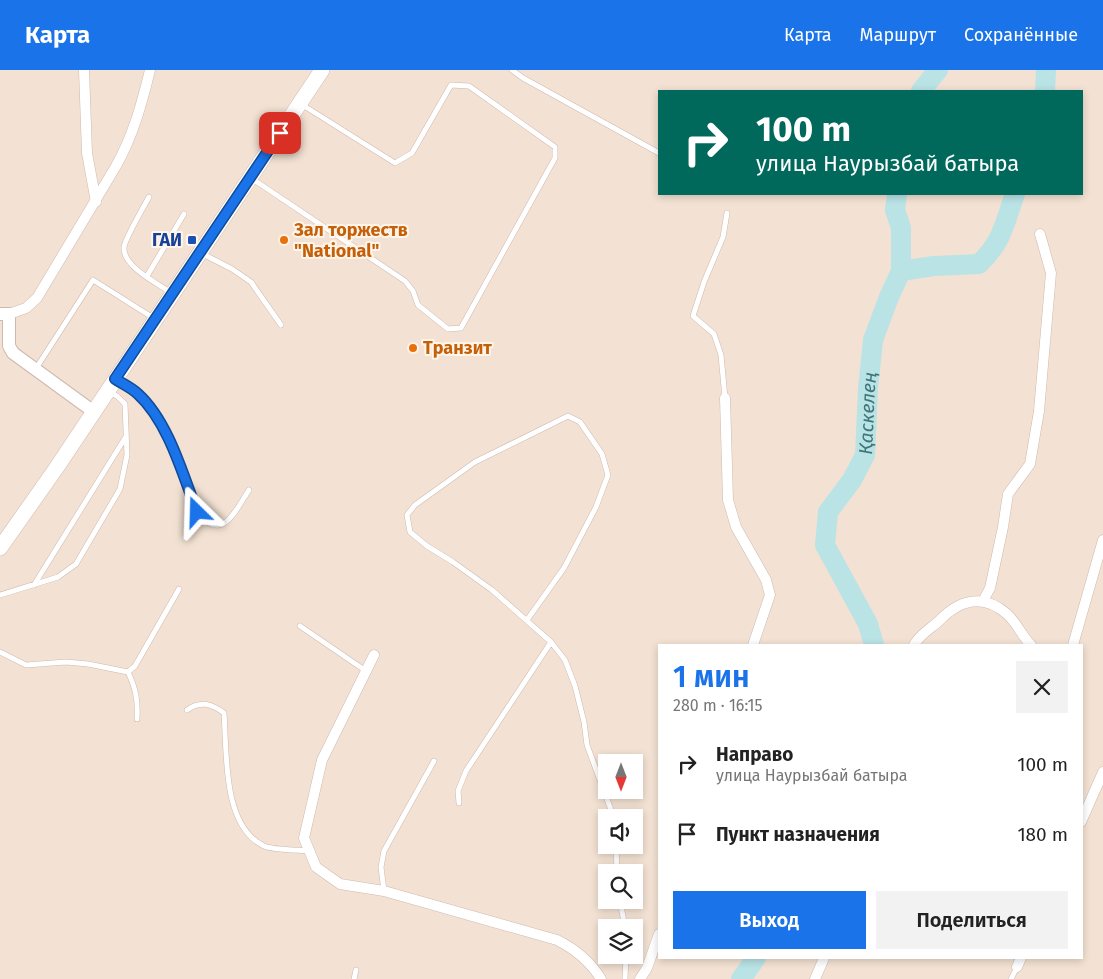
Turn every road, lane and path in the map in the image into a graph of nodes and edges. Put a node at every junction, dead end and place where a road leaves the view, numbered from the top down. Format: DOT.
graph roads {
  1 [pos="84,70"];
  2 [pos="150,70"];
  3 [pos="322,70"];
  4 [pos="512,70"];
  5 [pos="299,103"];
  6 [pos="658,152"];
  7 [pos="251,178"];
  8 [pos="149,197"];
  9 [pos="96,202"];
  10 [pos="727,213"];
  11 [pos="184,214"];
  12 [pos="1040,234"];
  13 [pos="200,253"];
  14 [pos="147,276"];
  15 [pos="173,294"];
  16 [pos="4,314"];
  17 [pos="155,320"];
  18 [pos="281,325"];
  19 [pos="35,370"];
  20 [pos="111,386"];
  21 [pos="725,398"];
  22 [pos="94,412"];
  23 [pos="126,438"];
  24 [pos="249,490"];
  25 [pos="1103,540"];
  26 [pos="0,548"];
  27 [pos="34,585"];
  28 [pos="179,589"];
  29 [pos="0,596"];
  30 [pos="983,601"];
  31 [pos="527,620"];
  32 [pos="300,626"];
  33 [pos="551,642"];
  34 [pos="753,644"];
  35 [pos="915,644"];
  36 [pos="1030,644"];
  37 [pos="1073,644"];
  38 [pos="0,652"];
  39 [pos="374,655"];
  40 [pos="366,671"];
  41 [pos="128,672"];
  42 [pos="188,710"];
  43 [pos="137,719"];
  44 [pos="434,761"];
  45 [pos="1103,772"];
  46 [pos="459,803"];
  47 [pos="611,809"];
  48 [pos="1083,817"];
  49 [pos="310,851"];
  50 [pos="384,891"];
  51 [pos="658,937"];
  52 [pos="824,959"];
  53 [pos="1019,962"];
  54 [pos="626,964"];
  55 [pos="356,970"];
  56 [pos="354,979"];
  57 [pos="600,979"];
  58 [pos="625,979"];
  59 [pos="640,979"];
  60 [pos="815,979"];
  61 [pos="1011,979"];
  1 -- 9 [label="street"];
  2 -- 9 [label="street"];
  3 -- 5 [label="main road"];
  4 -- 6 [label="lane"];
  5 -- 7 [label="main road"];
  5 -- 7 [label="lane"];
  7 -- 13 [label="main road"];
  8 -- 14 [label="lane"];
  9 -- 16 [label="street"];
  10 -- 21 [label="lane"];
  11 -- 14 [label="lane"];
  12 -- 30 [label="street"];
  13 -- 15 [label="main road"];
  13 -- 18 [label="lane"];
  14 -- 15 [label="lane"];
  15 -- 17 [label="main road"];
  16 -- 19 [label="street"];
  17 -- 19 [label="lane"];
  17 -- 20 [label="main road"];
  19 -- 22 [label="street"];
  20 -- 22 [label="main road"];
  20 -- 23 [label="lane"];
  20 -- 24 [label="lane"];
  21 -- 34 [label="street"];
  22 -- 26 [label="main road"];
  23 -- 27 [label="lane"];
  23 -- 27 [label="lane"];
  25 -- 37 [label="street"];
  27 -- 29 [label="lane"];
  28 -- 41 [label="lane"];
  30 -- 35 [label="street"];
  30 -- 36 [label="street"];
  31 -- 31 [label="lane"];
  31 -- 33 [label="lane"];
  32 -- 40 [label="lane"];
  33 -- 46 [label="lane"];
  33 -- 47 [label="lane"];
  38 -- 41 [label="lane"];
  39 -- 40 [label="street"];
  40 -- 49 [label="street"];
  41 -- 43 [label="lane"];
  42 -- 49 [label="lane"];
  44 -- 50 [label="lane"];
  45 -- 48 [label="street"];
  49 -- 50 [label="street"];
  50 -- 57 [label="street"];
  51 -- 59 [label="street"];
  52 -- 60 [label="street"];
  53 -- 61 [label="lane"];
  54 -- 58 [label="lane"];
  55 -- 56 [label="lane"];
}
